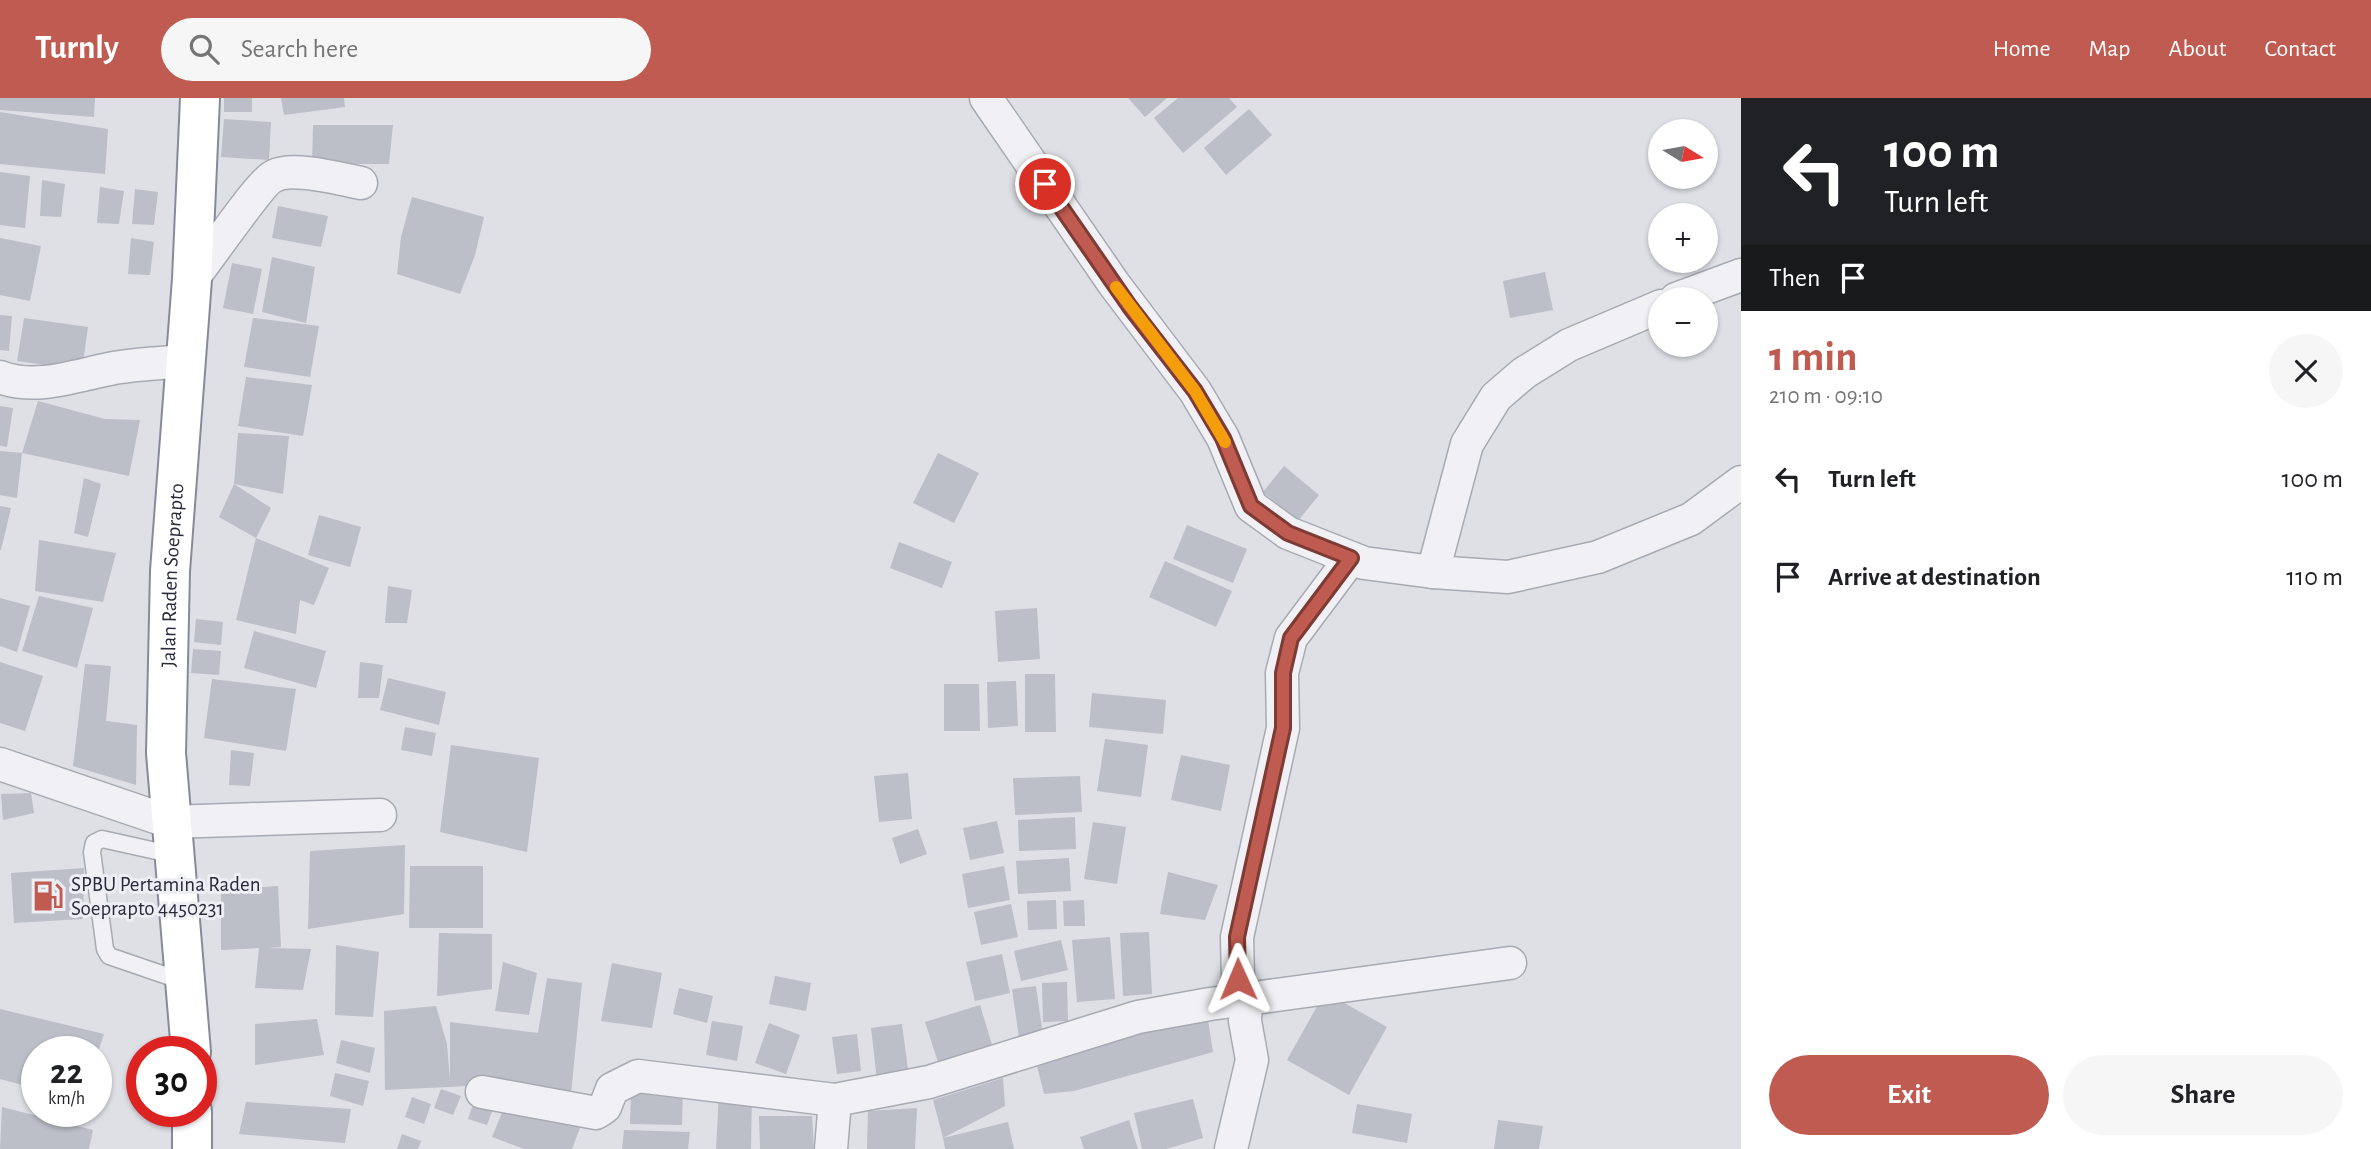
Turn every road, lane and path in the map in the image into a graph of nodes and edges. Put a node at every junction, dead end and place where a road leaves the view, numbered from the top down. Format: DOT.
graph roads {
  1 [pos="200,98"];
  2 [pos="986,98"];
  3 [pos="361,183"];
  4 [pos="1741,275"];
  5 [pos="192,279"];
  6 [pos="1708,287"];
  7 [pos="1648,312"];
  8 [pos="186,361"];
  9 [pos="0,377"];
  10 [pos="1741,482"];
  11 [pos="1351,558"];
  12 [pos="1433,572"];
  13 [pos="0,764"];
  14 [pos="380,815"];
  15 [pos="172,839"];
  16 [pos="1510,963"];
  17 [pos="185,982"];
  18 [pos="1246,1001"];
  19 [pos="190,1036"];
  20 [pos="482,1092"];
  21 [pos="835,1100"];
  22 [pos="192,1127"];
  23 [pos="192,1149"];
  24 [pos="831,1149"];
  25 [pos="1231,1149"];
  1 -- 5 [label="highway, Jalan Raden Soeprapto"];
  2 -- 11 [label="street"];
  3 -- 5 [label="street"];
  4 -- 6 [label="street"];
  5 -- 8 [label="highway, Jalan Raden Soeprapto"];
  7 -- 12 [label="street"];
  8 -- 9 [label="street"];
  8 -- 15 [label="highway, Jalan Raden Soeprapto"];
  10 -- 12 [label="street"];
  11 -- 12 [label="street"];
  11 -- 18 [label="street"];
  13 -- 15 [label="street"];
  14 -- 15 [label="street"];
  15 -- 17 [label="highway, Jalan Raden Soeprapto"];
  15 -- 17 [label="lane"];
  16 -- 18 [label="street"];
  17 -- 19 [label="highway, Jalan Raden Soeprapto"];
  18 -- 21 [label="street"];
  18 -- 25 [label="street"];
  20 -- 21 [label="street"];
  21 -- 24 [label="street"];
  22 -- 23 [label="highway"];
}
